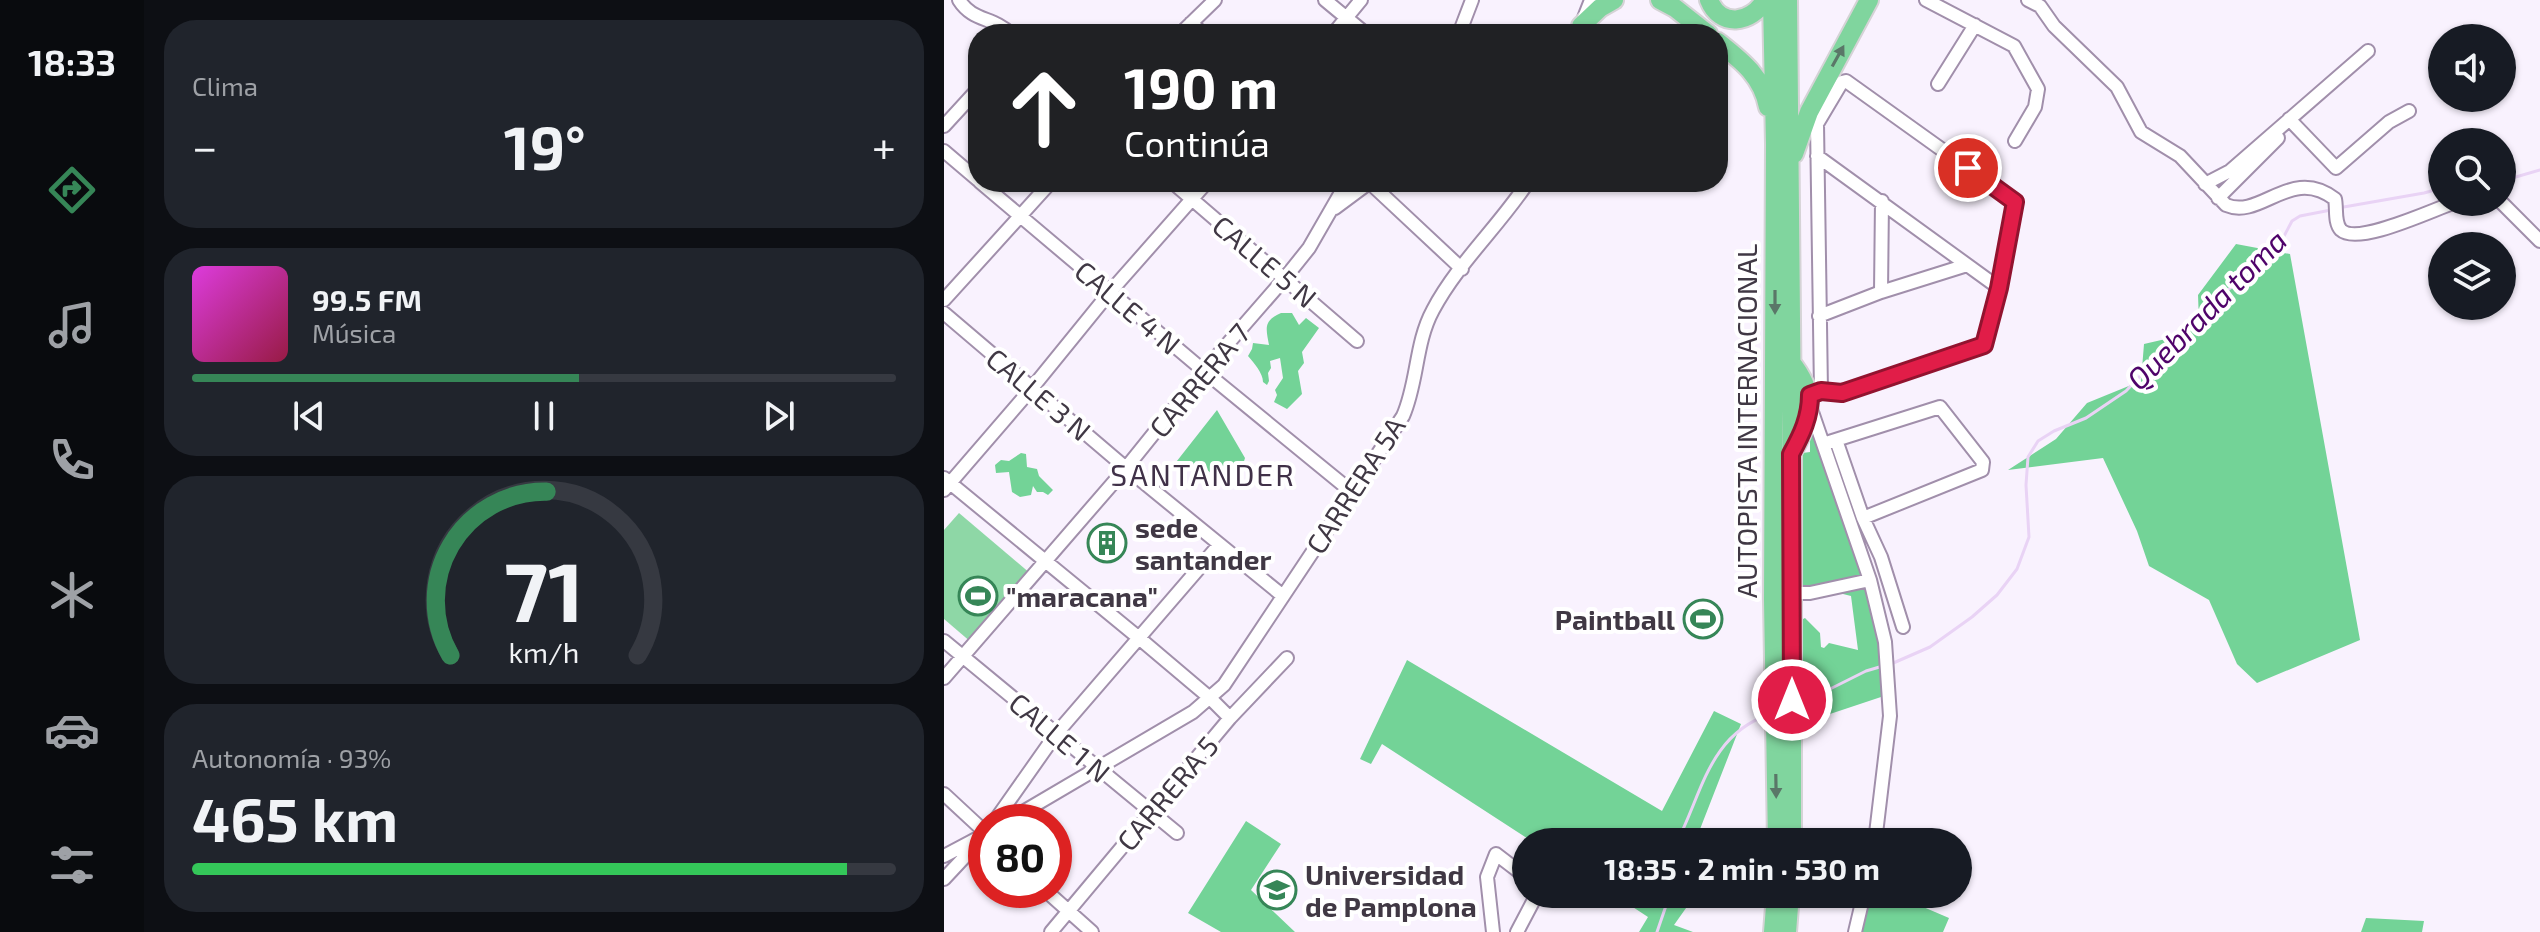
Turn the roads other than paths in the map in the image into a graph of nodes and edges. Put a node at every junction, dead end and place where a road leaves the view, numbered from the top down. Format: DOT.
graph roads {
  1 [pos="959,0"];
  2 [pos="1215,0"];
  3 [pos="1325,0"];
  4 [pos="1361,0"];
  5 [pos="1472,0"];
  6 [pos="1591,0"];
  7 [pos="1599,0"];
  8 [pos="1614,0"];
  9 [pos="1660,0"];
  10 [pos="1709,0"];
  11 [pos="1765,0"];
  12 [pos="1772,0"];
  13 [pos="1788,0"];
  14 [pos="1869,0"];
  15 [pos="1926,0"];
  16 [pos="2028,0"];
  17 [pos="1346,18"];
  18 [pos="1191,23"];
  19 [pos="999,24"];
  20 [pos="1341,24"];
  21 [pos="1354,24"];
  22 [pos="1463,24"];
  23 [pos="1582,24"];
  24 [pos="1584,24"];
  25 [pos="1585,24"];
  26 [pos="1695,24"];
  27 [pos="1975,25"];
  28 [pos="1728,50"];
  29 [pos="2368,51"];
  30 [pos="1938,84"];
  31 [pos="968,100"];
  32 [pos="2409,111"];
  33 [pos="2294,118"];
  34 [pos="944,126"];
  35 [pos="2015,141"];
  36 [pos="1775,144"];
  37 [pos="944,151"];
  38 [pos="2258,152"];
  39 [pos="1817,156"];
  40 [pos="968,172"];
  41 [pos="1789,180"];
  42 [pos="2205,184"];
  43 [pos="992,192"];
  44 [pos="1043,192"];
  45 [pos="1183,192"];
  46 [pos="1199,192"];
  47 [pos="1342,192"];
  48 [pos="1357,192"];
  49 [pos="1381,192"];
  50 [pos="1520,192"];
  51 [pos="2218,198"];
  52 [pos="1192,200"];
  53 [pos="1882,201"];
  54 [pos="1333,210"];
  55 [pos="2428,213"];
  56 [pos="1019,215"];
  57 [pos="2515,216"];
  58 [pos="2540,241"];
  59 [pos="1967,265"];
  60 [pos="1462,269"];
  61 [pos="1285,278"];
  62 [pos="1999,288"];
  63 [pos="1110,292"];
  64 [pos="1881,292"];
  65 [pos="944,300"];
  66 [pos="944,313"];
  67 [pos="1819,316"];
  68 [pos="1357,341"];
  69 [pos="1790,361"];
  70 [pos="1204,371"];
  71 [pos="1032,388"];
  72 [pos="1813,397"];
  73 [pos="1836,440"];
  74 [pos="1823,444"];
  75 [pos="1791,454"];
  76 [pos="1126,468"];
  77 [pos="946,484"];
  78 [pos="1352,492"];
  79 [pos="1863,518"];
  80 [pos="1219,545"];
  81 [pos="1045,563"];
  82 [pos="1870,580"];
  83 [pos="1791,593"];
  84 [pos="1283,596"];
  85 [pos="1903,627"];
  86 [pos="1139,638"];
  87 [pos="944,641"];
  88 [pos="962,656"];
  89 [pos="1287,658"];
  90 [pos="944,678"];
  91 [pos="1210,698"];
  92 [pos="1230,718"];
  93 [pos="1056,734"];
  94 [pos="1097,769"];
  95 [pos="944,794"];
  96 [pos="1007,804"];
  97 [pos="1037,804"];
  98 [pos="1150,811"];
  99 [pos="968,816"];
  100 [pos="1777,828"];
  101 [pos="1792,828"];
  102 [pos="1877,828"];
  103 [pos="1177,833"];
  104 [pos="968,843"];
  105 [pos="968,853"];
  106 [pos="944,856"];
  107 [pos="1512,866"];
  108 [pos="944,879"];
  109 [pos="1064,908"];
  110 [pos="1530,908"];
  111 [pos="1775,908"];
  112 [pos="1789,908"];
  113 [pos="1861,908"];
  114 [pos="1069,913"];
  115 [pos="1051,932"];
  116 [pos="1092,932"];
  117 [pos="1493,932"];
  118 [pos="1517,932"];
  119 [pos="1773,932"];
  120 [pos="1787,932"];
  121 [pos="1855,932"];
  1 -- 19 [label="street"];
  2 -- 18 [label="street"];
  3 -- 17 [label="street"];
  4 -- 17 [label="street"];
  5 -- 22 [label="street"];
  6 -- 23 [label="street"];
  7 -- 24 [label="street"];
  8 -- 25 [label="highway"];
  9 -- 26 [label="highway"];
  10 -- 11 [label="highway"];
  12 -- 36 [label="highway, AUTOPISTA INTERNACIONAL"];
  13 -- 41 [label="highway, AUTOPISTA INTERNACIONAL"];
  41 -- 14 [label="highway, one-way"];
  15 -- 27 [label="street"];
  16 -- 42 [label="street"];
  17 -- 20 [label="street"];
  17 -- 21 [label="street"];
  27 -- 30 [label="street"];
  27 -- 35 [label="street"];
  28 -- 36 [label="highway"];
  29 -- 33 [label="street"];
  31 -- 34 [label="street"];
  32 -- 33 [label="street"];
  33 -- 38 [label="street"];
  36 -- 100 [label="highway, AUTOPISTA INTERNACIONAL, one-way"];
  37 -- 40 [label="street, CALLE 4 N"];
  38 -- 42 [label="street"];
  38 -- 51 [label="street"];
  39 -- 53 [label="street"];
  39 -- 62 [label="street"];
  39 -- 67 [label="street"];
  41 -- 69 [label="highway, AUTOPISTA INTERNACIONAL"];
  42 -- 51 [label="street"];
  43 -- 56 [label="street, CALLE 4 N"];
  44 -- 56 [label="street"];
  45 -- 52 [label="street, CALLE 5 N"];
  46 -- 52 [label="street"];
  47 -- 54 [label="street, CARRERA 7"];
  48 -- 54 [label="street"];
  49 -- 60 [label="street"];
  50 -- 60 [label="street, CARRERA 5A"];
  51 -- 55 [label="street"];
  52 -- 61 [label="street, CALLE 5 N"];
  52 -- 63 [label="street"];
  53 -- 59 [label="street"];
  53 -- 64 [label="street"];
  54 -- 61 [label="street, CARRERA 7"];
  56 -- 63 [label="street, CALLE 4 N"];
  56 -- 65 [label="street"];
  57 -- 58 [label="street"];
  59 -- 62 [label="street"];
  59 -- 64 [label="street"];
  60 -- 78 [label="street, CARRERA 5A"];
  61 -- 68 [label="street, CALLE 5 N"];
  61 -- 70 [label="street, CARRERA 7"];
  62 -- 72 [label="street"];
  63 -- 70 [label="street, CALLE 4 N"];
  63 -- 71 [label="street"];
  64 -- 67 [label="street"];
  66 -- 71 [label="street, CALLE 3 N"];
  67 -- 72 [label="street"];
  69 -- 72 [label="highway"];
  69 -- 75 [label="highway, AUTOPISTA INTERNACIONAL"];
  70 -- 76 [label="street, CARRERA 7"];
  70 -- 78 [label="street, CALLE 4 N"];
  71 -- 76 [label="street, CALLE 3 N"];
  71 -- 77 [label="street"];
  72 -- 74 [label="street"];
  72 -- 75 [label="highway"];
  73 -- 74 [label="street"];
  73 -- 79 [label="street"];
  73 -- 79 [label="street"];
  74 -- 82 [label="street"];
  75 -- 83 [label="highway, AUTOPISTA INTERNACIONAL"];
  76 -- 80 [label="street, CALLE 3 N"];
  76 -- 81 [label="street, CARRERA 7"];
  77 -- 81 [label="street"];
  78 -- 84 [label="street, CARRERA 5A"];
  79 -- 85 [label="street"];
  80 -- 84 [label="street, CALLE 3 N"];
  80 -- 86 [label="street"];
  81 -- 86 [label="street"];
  81 -- 88 [label="street, CARRERA 7"];
  82 -- 83 [label="street"];
  82 -- 102 [label="street"];
  83 -- 101 [label="highway, AUTOPISTA INTERNACIONAL"];
  84 -- 91 [label="street, CARRERA 5A"];
  86 -- 91 [label="street"];
  86 -- 93 [label="street"];
  87 -- 88 [label="street, CALLE 1 N"];
  88 -- 90 [label="street, CARRERA 7"];
  88 -- 93 [label="street, CALLE 1 N"];
  89 -- 92 [label="street, CARRERA 5"];
  91 -- 92 [label="street"];
  91 -- 94 [label="street, CARRERA 5A"];
  92 -- 98 [label="street, CARRERA 5"];
  93 -- 94 [label="street, CALLE 1 N"];
  93 -- 96 [label="street"];
  94 -- 97 [label="street, CARRERA 5A"];
  94 -- 98 [label="street, CALLE 1 N"];
  95 -- 99 [label="street"];
  98 -- 103 [label="street, CALLE 1 N"];
  98 -- 114 [label="street, CARRERA 5"];
  104 -- 106 [label="street"];
  105 -- 108 [label="street"];
  107 -- 117 [label="street"];
  109 -- 114 [label="street"];
  110 -- 118 [label="street"];
  111 -- 119 [label="highway"];
  112 -- 120 [label="highway"];
  113 -- 121 [label="street"];
  114 -- 115 [label="street, CARRERA 5"];
  114 -- 116 [label="street"];
}
